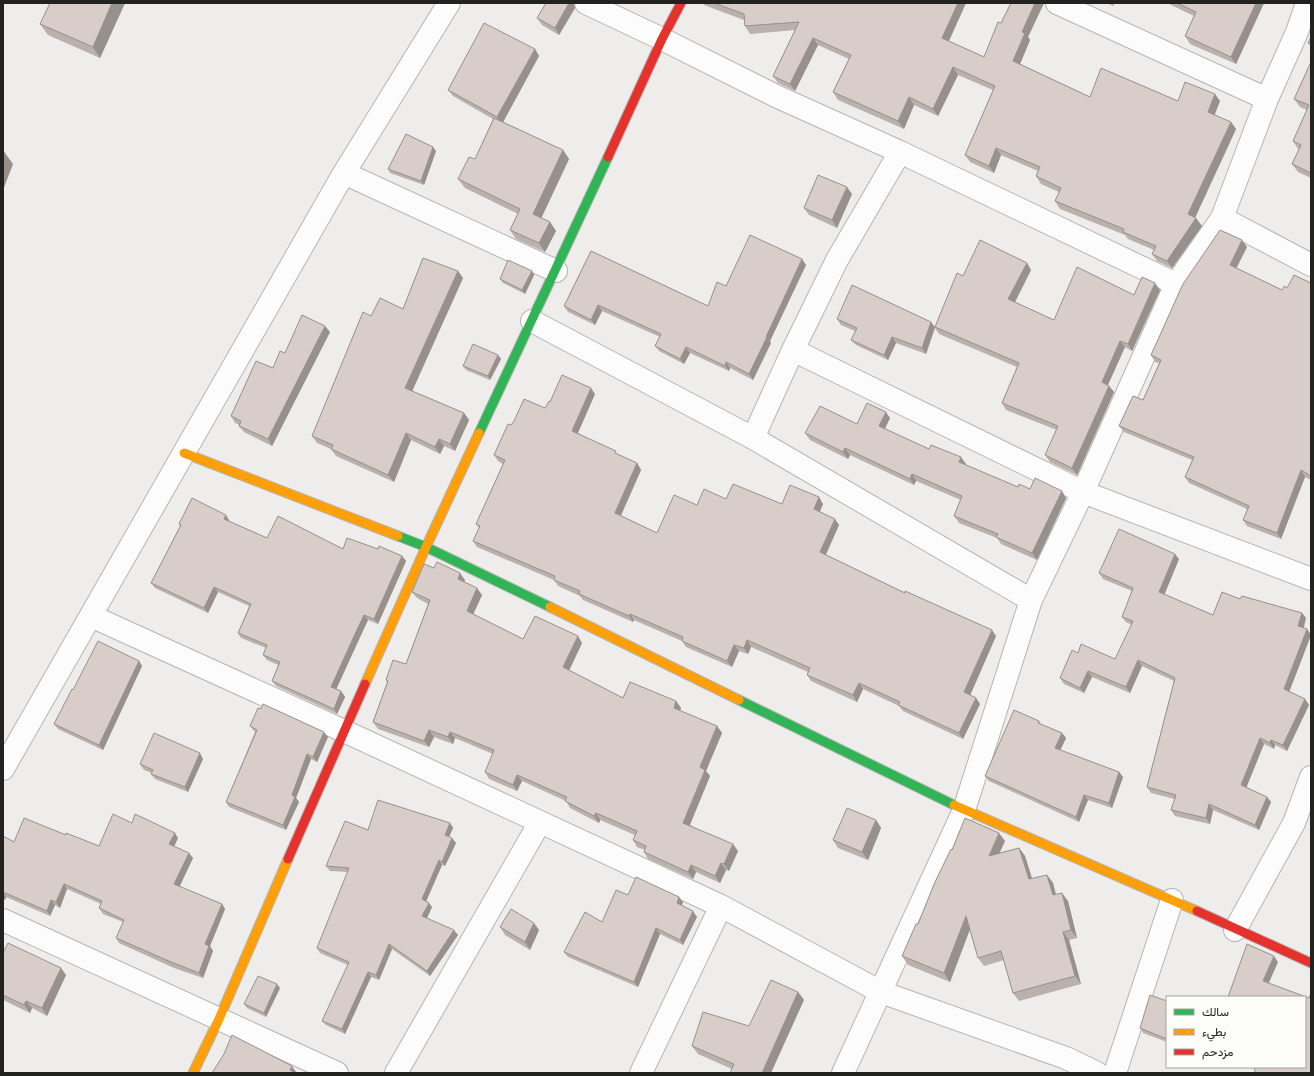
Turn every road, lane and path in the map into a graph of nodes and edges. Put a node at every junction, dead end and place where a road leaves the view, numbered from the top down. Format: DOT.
graph roads {
  1 [pos="449,3"];
  2 [pos="586,3"];
  3 [pos="681,3"];
  4 [pos="1057,3"];
  5 [pos="1307,3"];
  6 [pos="662,39"];
  7 [pos="1267,98"];
  8 [pos="900,152"];
  9 [pos="344,172"];
  10 [pos="1222,218"];
  11 [pos="1311,265"];
  12 [pos="556,271"];
  13 [pos="1176,284"];
  14 [pos="532,321"];
  15 [pos="793,350"];
  16 [pos="754,438"];
  17 [pos="184,453"];
  18 [pos="1083,492"];
  19 [pos="426,547"];
  20 [pos="1311,579"];
  21 [pos="1031,600"];
  22 [pos="91,616"];
  23 [pos="344,731"];
  24 [pos="3,769"];
  25 [pos="1311,777"];
  26 [pos="964,810"];
  27 [pos="540,822"];
  28 [pos="1303,826"];
  29 [pos="1172,900"];
  30 [pos="721,906"];
  31 [pos="3,920"];
  32 [pos="1236,930"];
  33 [pos="1311,963"];
  34 [pos="881,992"];
  35 [pos="219,1019"];
  36 [pos="1064,1065"];
  37 [pos="193,1073"];
  38 [pos="337,1073"];
  39 [pos="396,1073"];
  40 [pos="641,1073"];
  41 [pos="843,1073"];
  42 [pos="1097,1073"];
  43 [pos="1115,1073"];
  1 -- 9 [label="street"];
  2 -- 6 [label="street"];
  3 -- 6 [label="street"];
  4 -- 7 [label="street"];
  5 -- 7 [label="street"];
  6 -- 8 [label="street"];
  6 -- 12 [label="street"];
  7 -- 10 [label="street"];
  8 -- 13 [label="street"];
  8 -- 15 [label="street"];
  9 -- 12 [label="street"];
  9 -- 17 [label="street"];
  10 -- 11 [label="street"];
  10 -- 13 [label="street"];
  12 -- 14 [label="street"];
  13 -- 18 [label="street"];
  14 -- 16 [label="street"];
  14 -- 19 [label="street"];
  15 -- 16 [label="street"];
  15 -- 18 [label="street"];
  16 -- 21 [label="street"];
  17 -- 19 [label="street"];
  17 -- 22 [label="street"];
  18 -- 20 [label="street"];
  18 -- 21 [label="street"];
  19 -- 23 [label="street"];
  19 -- 26 [label="street"];
  21 -- 26 [label="street"];
  22 -- 23 [label="street"];
  22 -- 24 [label="street"];
  23 -- 27 [label="street"];
  23 -- 35 [label="street"];
  25 -- 28 [label="street"];
  26 -- 29 [label="street"];
  26 -- 34 [label="street"];
  27 -- 30 [label="street"];
  27 -- 39 [label="street"];
  28 -- 32 [label="street"];
  29 -- 32 [label="street"];
  29 -- 43 [label="street"];
  30 -- 34 [label="street"];
  30 -- 40 [label="street"];
  31 -- 35 [label="street"];
  32 -- 33 [label="street"];
  34 -- 36 [label="street"];
  34 -- 41 [label="street"];
  35 -- 37 [label="street"];
  35 -- 38 [label="street"];
  36 -- 42 [label="street"];
}
